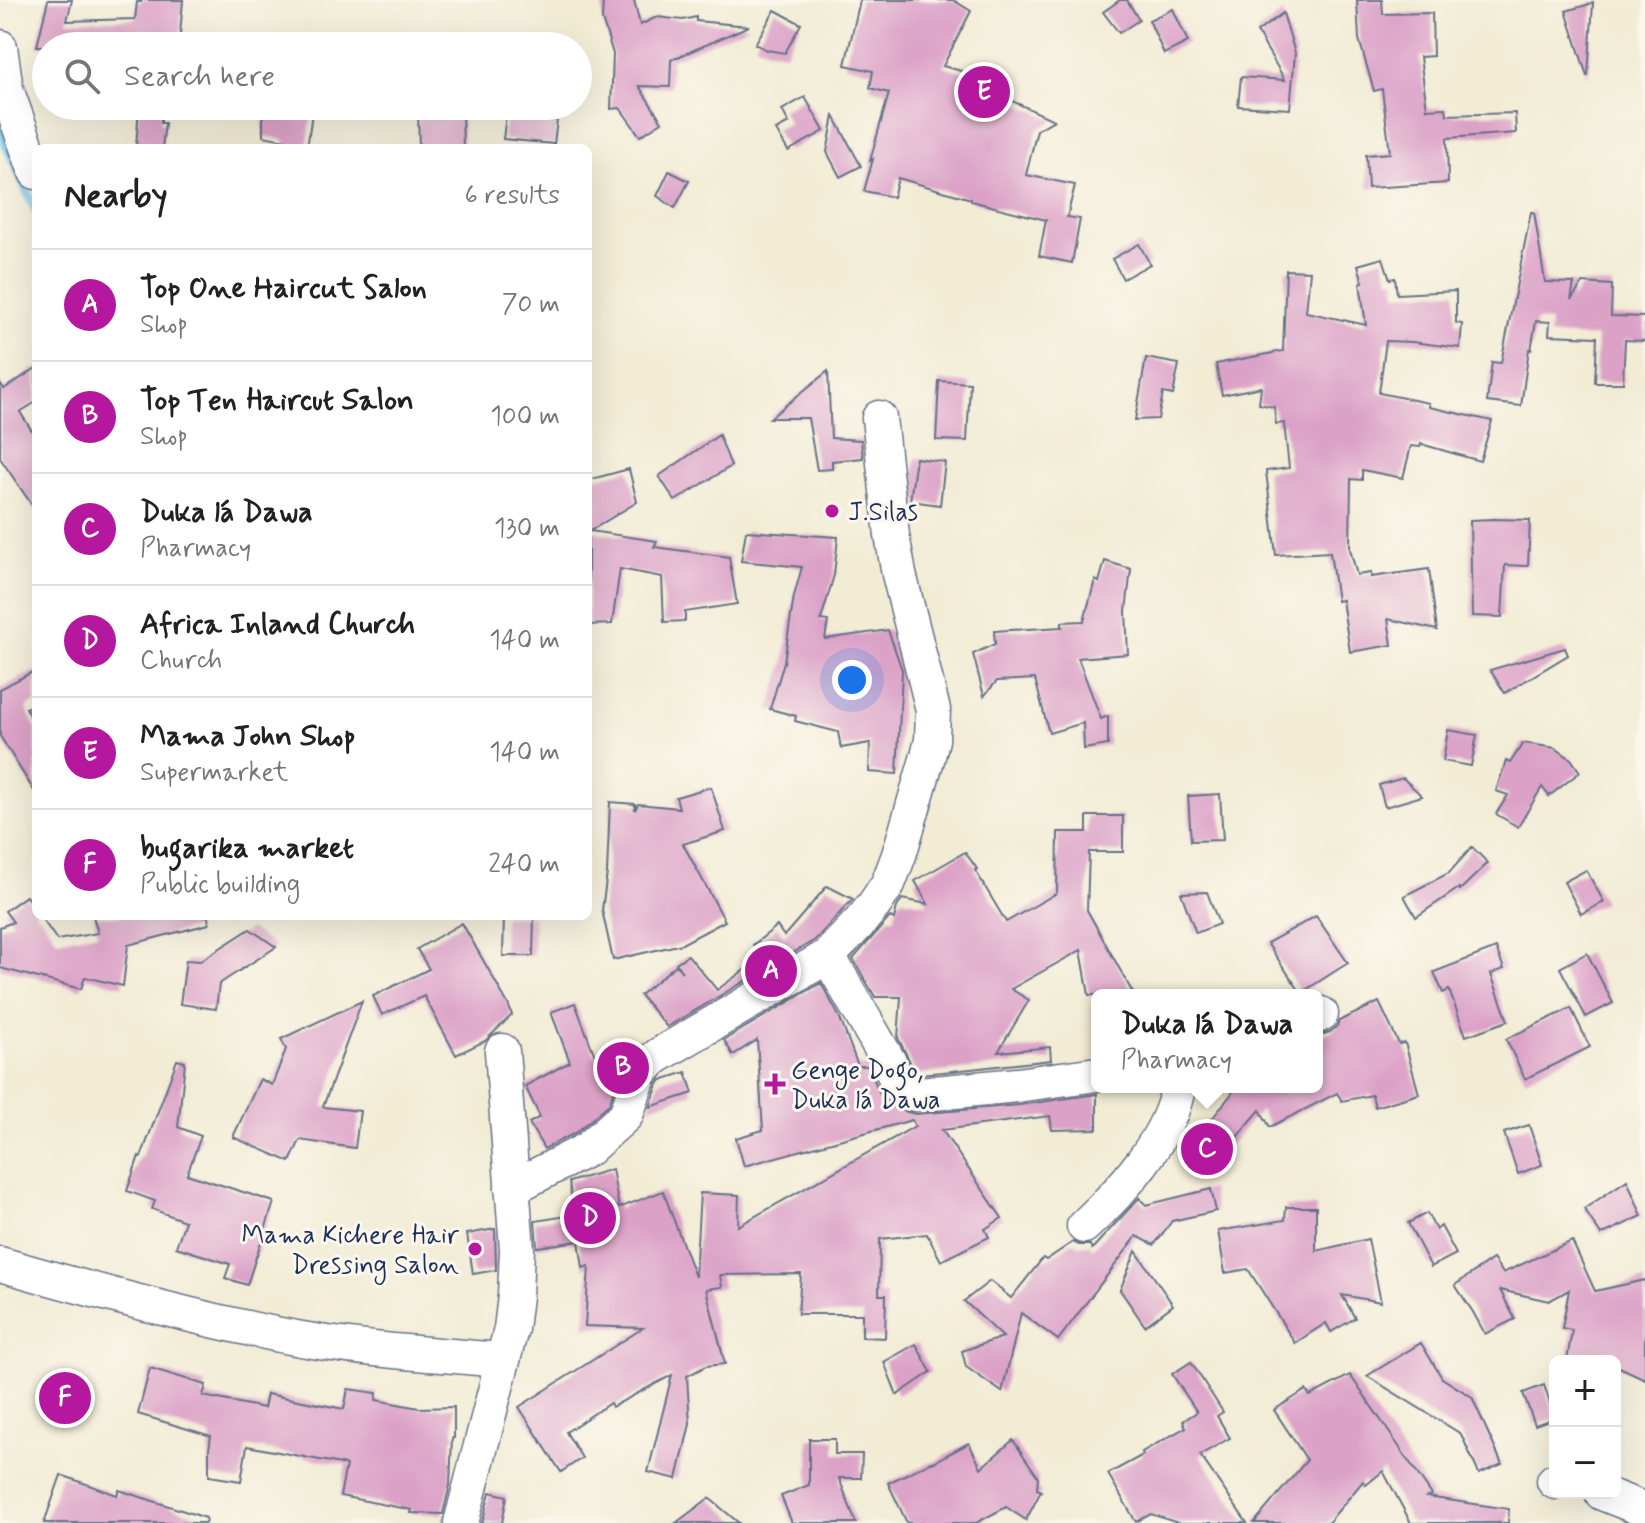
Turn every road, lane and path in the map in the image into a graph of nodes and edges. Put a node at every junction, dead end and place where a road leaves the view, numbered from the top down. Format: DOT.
graph roads {
  1 [pos="0,47"];
  2 [pos="32,161"];
  3 [pos="879,418"];
  4 [pos="828,956"];
  5 [pos="502,1051"];
  6 [pos="1091,1075"];
  7 [pos="1177,1093"];
  8 [pos="512,1188"];
  9 [pos="1084,1226"];
  10 [pos="0,1264"];
  11 [pos="503,1360"];
  12 [pos="1617,1499"];
  13 [pos="1645,1510"];
  14 [pos="461,1523"];
  1 -- 2 [label="street"];
  3 -- 4 [label="street"];
  4 -- 6 [label="street"];
  4 -- 8 [label="street"];
  5 -- 8 [label="street"];
  7 -- 9 [label="street"];
  8 -- 11 [label="street"];
  10 -- 11 [label="street"];
  11 -- 14 [label="street"];
  12 -- 13 [label="street"];
}
